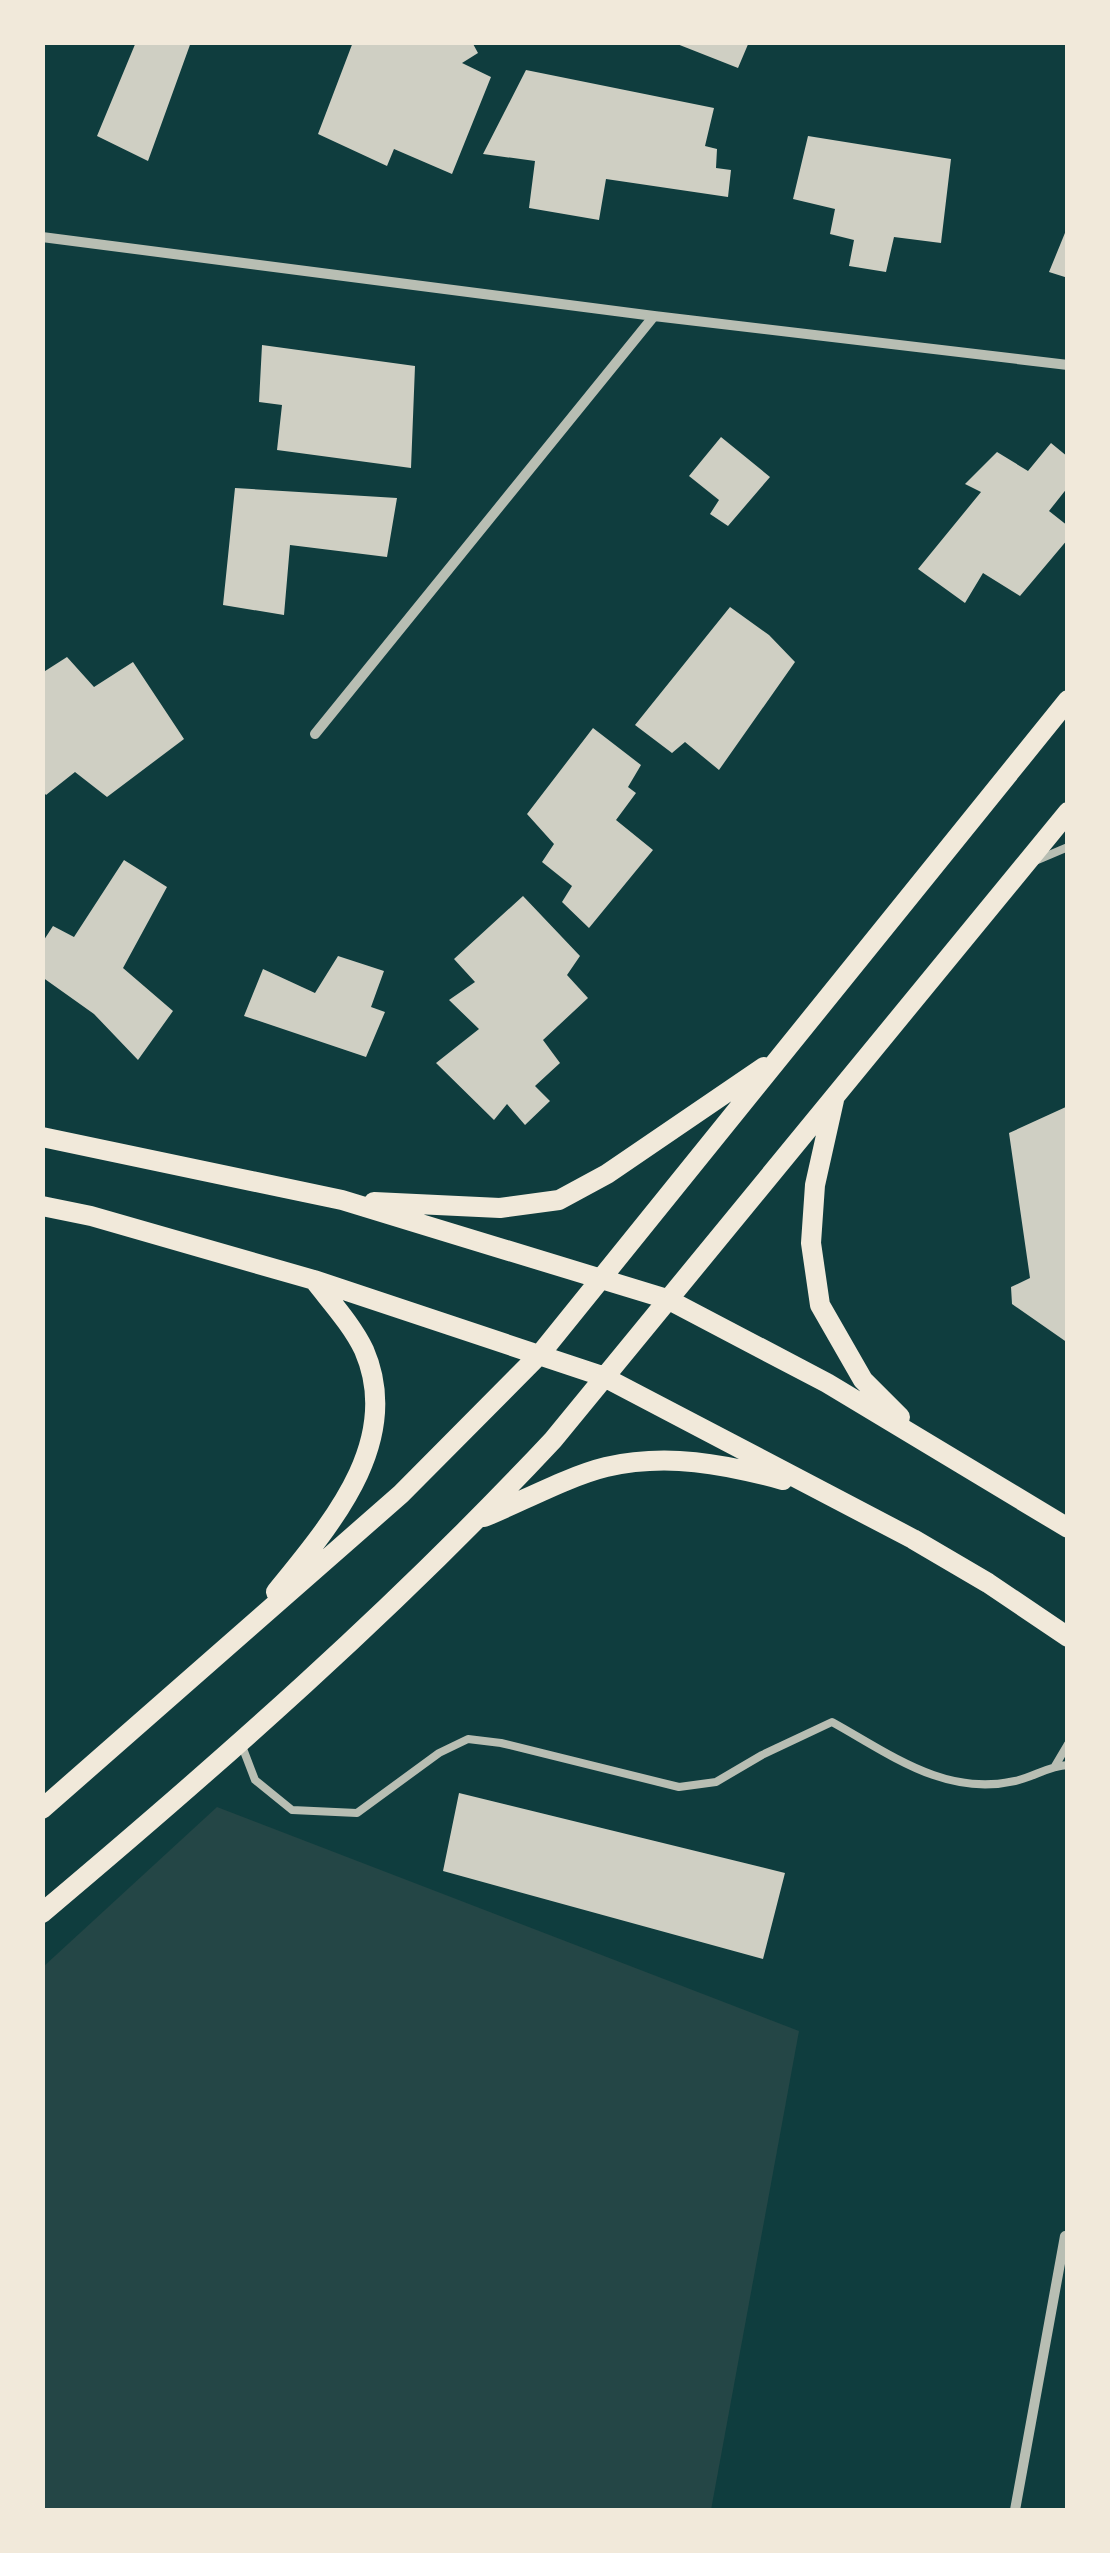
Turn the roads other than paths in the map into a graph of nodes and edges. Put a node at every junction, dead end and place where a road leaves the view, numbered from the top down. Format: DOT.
graph roads {
  1 [pos="42,237"];
  2 [pos="654,316"];
  3 [pos="1068,365"];
  4 [pos="1068,700"];
  5 [pos="314,734"];
  6 [pos="1068,812"];
  7 [pos="1068,847"];
  8 [pos="1024,866"];
  9 [pos="779,1057"];
  10 [pos="835,1097"];
  11 [pos="42,1137"];
  12 [pos="342,1200"];
  13 [pos="42,1206"];
  14 [pos="602,1279"];
  15 [pos="314,1280"];
  16 [pos="667,1299"];
  17 [pos="541,1354"];
  18 [pos="602,1376"];
  19 [pos="919,1436"];
  20 [pos="822,1490"];
  21 [pos="478,1520"];
  22 [pos="1068,1528"];
  23 [pos="1068,1637"];
  24 [pos="234,1644"];
  25 [pos="240,1742"];
  26 [pos="1068,1744"];
  27 [pos="1055,1766"];
  28 [pos="1068,1766"];
  29 [pos="42,1809"];
  30 [pos="42,1913"];
  31 [pos="1065,2236"];
  32 [pos="1016,2510"];
  1 -- 2 [label="street"];
  2 -- 3 [label="street"];
  2 -- 5 [label="street"];
  4 -- 9 [label="main road"];
  6 -- 8 [label="main road"];
  7 -- 8 [label="lane"];
  8 -- 10 [label="main road"];
  9 -- 12 [label="main road"];
  9 -- 14 [label="main road"];
  10 -- 16 [label="main road"];
  10 -- 19 [label="main road"];
  11 -- 12 [label="main road"];
  12 -- 14 [label="main road"];
  13 -- 15 [label="main road"];
  14 -- 16 [label="main road"];
  14 -- 17 [label="main road"];
  15 -- 17 [label="main road"];
  15 -- 24 [label="main road"];
  16 -- 18 [label="main road"];
  16 -- 19 [label="main road"];
  17 -- 18 [label="main road"];
  17 -- 24 [label="main road"];
  18 -- 20 [label="main road"];
  18 -- 21 [label="main road"];
  19 -- 22 [label="main road"];
  20 -- 21 [label="main road"];
  20 -- 23 [label="main road"];
  21 -- 25 [label="main road"];
  24 -- 29 [label="main road"];
  25 -- 27 [label="lane"];
  25 -- 30 [label="main road"];
  26 -- 27 [label="lane"];
  27 -- 28 [label="lane"];
  31 -- 32 [label="street"];
}
